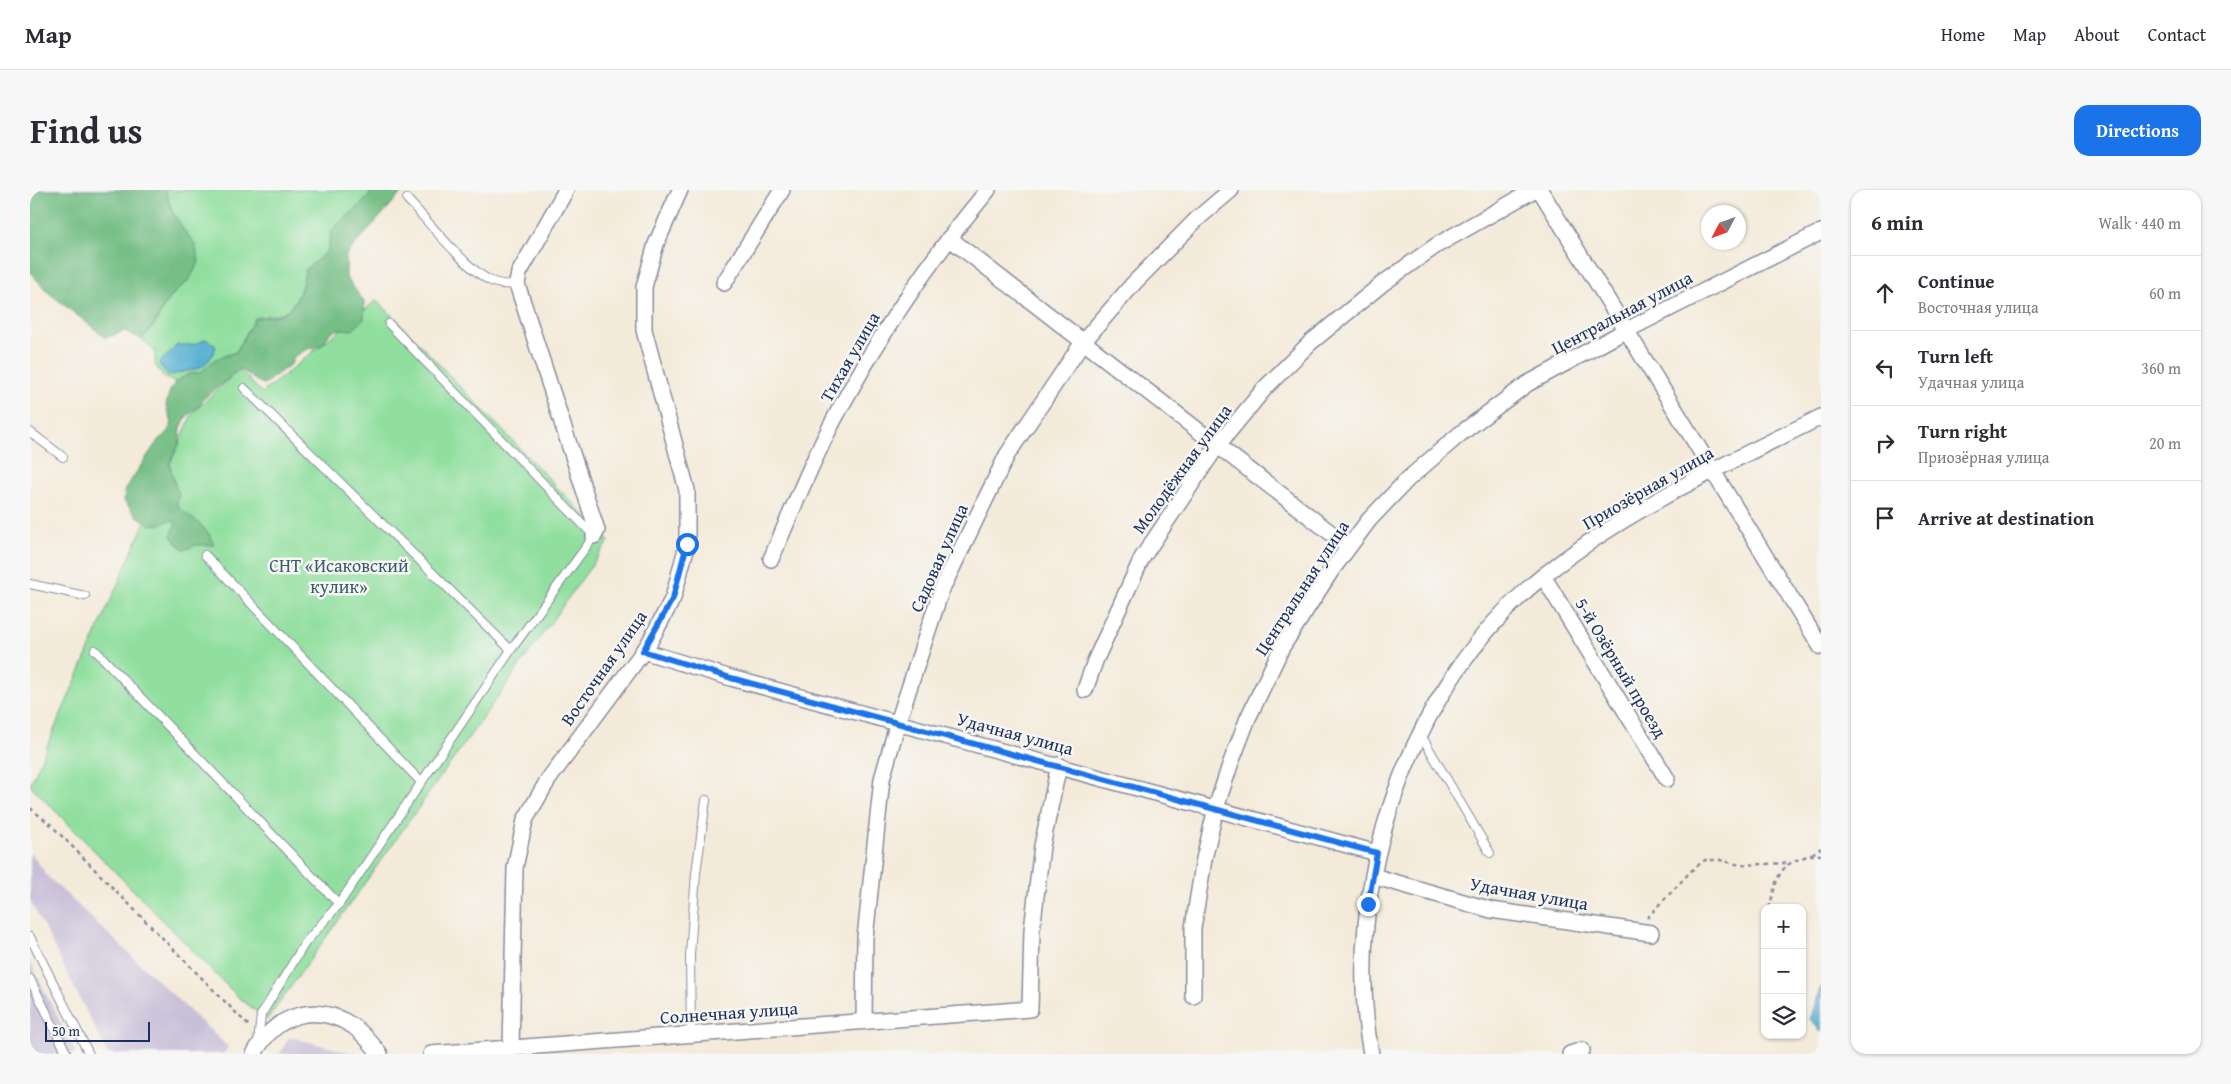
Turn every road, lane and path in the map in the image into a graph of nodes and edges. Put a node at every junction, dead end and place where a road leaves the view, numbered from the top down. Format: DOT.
graph roads {
  1 [pos="566,190"];
  2 [pos="680,190"];
  3 [pos="782,190"];
  4 [pos="988,190"];
  5 [pos="1231,190"];
  6 [pos="1534,190"];
  7 [pos="1540,190"];
  8 [pos="407,199"];
  9 [pos="1821,232"];
  10 [pos="949,238"];
  11 [pos="724,283"];
  12 [pos="517,284"];
  13 [pos="389,324"];
  14 [pos="1626,330"];
  15 [pos="1083,342"];
  16 [pos="244,388"];
  17 [pos="1821,416"];
  18 [pos="30,432"];
  19 [pos="1217,446"];
  20 [pos="63,457"];
  21 [pos="1713,470"];
  22 [pos="594,536"];
  23 [pos="1349,547"];
  24 [pos="205,555"];
  25 [pos="770,559"];
  26 [pos="1543,576"];
  27 [pos="30,584"];
  28 [pos="85,596"];
  29 [pos="1821,647"];
  30 [pos="95,650"];
  31 [pos="511,650"];
  32 [pos="643,651"];
  33 [pos="1085,690"];
  34 [pos="898,722"];
  35 [pos="1421,735"];
  36 [pos="1059,765"];
  37 [pos="1667,779"];
  38 [pos="420,782"];
  39 [pos="706,800"];
  40 [pos="30,808"];
  41 [pos="1216,808"];
  42 [pos="1821,848"];
  43 [pos="1377,853"];
  44 [pos="1490,853"];
  45 [pos="1812,854"];
  46 [pos="1821,856"];
  47 [pos="1788,862"];
  48 [pos="1373,876"];
  49 [pos="339,904"];
  50 [pos="1770,904"];
  51 [pos="1635,931"];
  52 [pos="1651,933"];
  53 [pos="30,937"];
  54 [pos="30,979"];
  55 [pos="1193,996"];
  56 [pos="864,1021"];
  57 [pos="691,1034"];
  58 [pos="257,1046"];
  59 [pos="511,1048"];
  60 [pos="67,1054"];
  61 [pos="89,1054"];
  62 [pos="380,1054"];
  63 [pos="431,1054"];
  64 [pos="1371,1054"];
  1 -- 12 [label="street"];
  2 -- 32 [label="street, Восточная улица"];
  3 -- 11 [label="street"];
  4 -- 10 [label="street, Тихая улица"];
  5 -- 15 [label="street, Садовая улица"];
  6 -- 19 [label="street, Молодёжная улица"];
  7 -- 14 [label="street"];
  8 -- 12 [label="lane"];
  9 -- 14 [label="street, Центральная улица"];
  10 -- 15 [label="street"];
  10 -- 25 [label="street, Тихая улица"];
  12 -- 22 [label="street"];
  13 -- 22 [label="lane"];
  14 -- 21 [label="street"];
  14 -- 23 [label="street, Центральная улица"];
  15 -- 19 [label="street"];
  15 -- 34 [label="street, Садовая улица"];
  16 -- 31 [label="lane"];
  17 -- 21 [label="street, Приозёрная улица"];
  18 -- 20 [label="lane"];
  19 -- 23 [label="street"];
  19 -- 33 [label="street, Молодёжная улица"];
  21 -- 26 [label="street, Приозёрная улица"];
  21 -- 29 [label="street"];
  22 -- 31 [label="lane"];
  23 -- 41 [label="street, Центральная улица"];
  24 -- 38 [label="lane"];
  26 -- 35 [label="street, Приозёрная улица"];
  26 -- 37 [label="street, 5-й Озёрный проезд"];
  27 -- 28 [label="lane"];
  30 -- 49 [label="lane"];
  31 -- 38 [label="lane"];
  32 -- 34 [label="street, Удачная улица"];
  32 -- 59 [label="street, Восточная улица"];
  34 -- 36 [label="street, Удачная улица"];
  34 -- 56 [label="street, Садовая улица"];
  35 -- 43 [label="street, Приозёрная улица"];
  35 -- 44 [label="lane"];
  36 -- 41 [label="street, Удачная улица"];
  36 -- 56 [label="street, Солнечная улица"];
  38 -- 49 [label="lane"];
  39 -- 57 [label="lane"];
  40 -- 58 [label="path"];
  41 -- 43 [label="street, Удачная улица"];
  41 -- 55 [label="street, Центральная улица"];
  42 -- 45 [label="path"];
  43 -- 48 [label="street, Приозёрная улица"];
  45 -- 46 [label="path"];
  45 -- 47 [label="path"];
  47 -- 50 [label="path"];
  47 -- 51 [label="path"];
  48 -- 51 [label="street, Удачная улица"];
  48 -- 64 [label="street, Приозёрная улица"];
  49 -- 58 [label="lane"];
  51 -- 52 [label="street, Удачная улица"];
  53 -- 61 [label="lane"];
  54 -- 60 [label="lane"];
  56 -- 57 [label="street, Солнечная улица"];
  57 -- 59 [label="street, Солнечная улица"];
  58 -- 62 [label="street"];
  59 -- 63 [label="street, Солнечная улица"];
}
